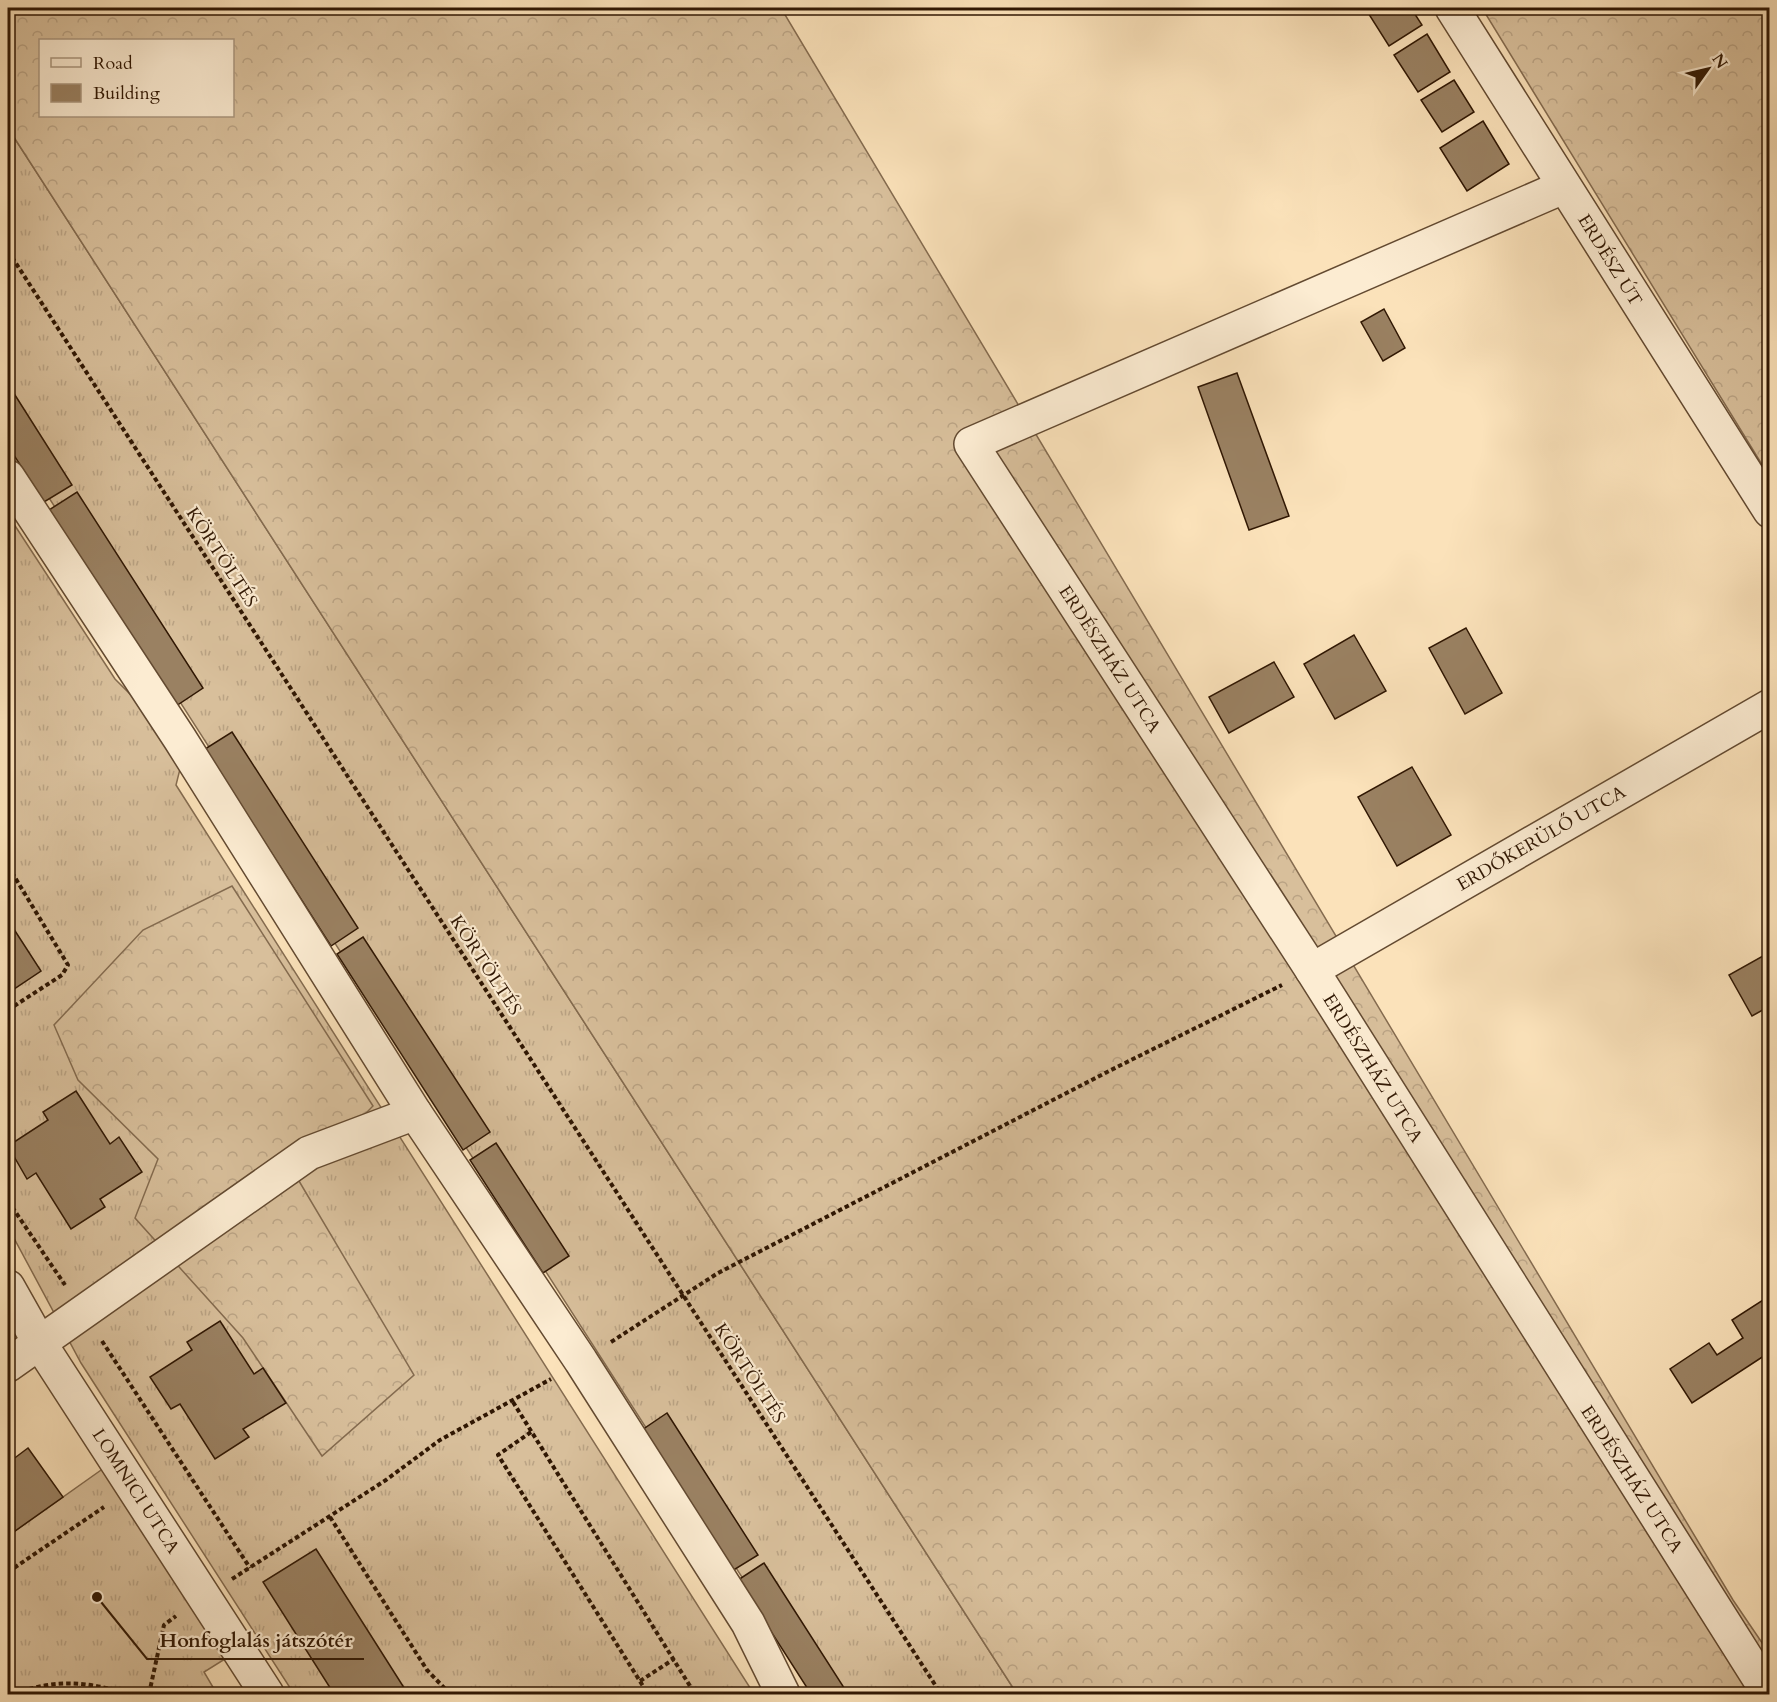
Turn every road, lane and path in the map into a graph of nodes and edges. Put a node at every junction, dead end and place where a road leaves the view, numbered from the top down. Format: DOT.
graph roads {
  1 [pos="1452,8"];
  2 [pos="1563,187"];
  3 [pos="8,251"];
  4 [pos="8,477"];
  5 [pos="1770,511"];
  6 [pos="1770,706"];
  7 [pos="8,866"];
  8 [pos="1312,970"];
  9 [pos="8,1010"];
  10 [pos="415,1113"];
  11 [pos="8,1201"];
  12 [pos="8,1287"];
  13 [pos="683,1294"];
  14 [pos="83,1311"];
  15 [pos="39,1342"];
  16 [pos="581,1362"];
  17 [pos="8,1365"];
  18 [pos="513,1402"];
  19 [pos="531,1432"];
  20 [pos="134,1487"];
  21 [pos="330,1517"];
  22 [pos="250,1568"];
  23 [pos="8,1572"];
  24 [pos="205,1596"];
  25 [pos="674,1659"];
  26 [pos="640,1681"];
  27 [pos="15,1695"];
  28 [pos="126,1695"];
  29 [pos="149,1695"];
  30 [pos="267,1695"];
  31 [pos="450,1695"];
  32 [pos="648,1695"];
  33 [pos="695,1695"];
  34 [pos="783,1695"];
  35 [pos="941,1695"];
  36 [pos="1769,1695"];
  1 -- 2 [label="street, ERDÉSZ ÚT"];
  2 -- 5 [label="street, ERDÉSZ ÚT"];
  2 -- 8 [label="street, ERDÉSZHÁZ UTCA"];
  3 -- 13 [label="path, KÖRTÖLTÉS"];
  4 -- 10 [label="street"];
  6 -- 8 [label="street, ERDŐKERÜLŐ UTCA"];
  7 -- 9 [label="path"];
  8 -- 13 [label="path"];
  8 -- 36 [label="street, ERDÉSZHÁZ UTCA"];
  10 -- 14 [label="street"];
  10 -- 16 [label="street"];
  11 -- 14 [label="path"];
  12 -- 15 [label="street, LOMNICI UTCA"];
  13 -- 16 [label="path"];
  13 -- 35 [label="path, KÖRTÖLTÉS"];
  14 -- 15 [label="street"];
  14 -- 22 [label="path"];
  15 -- 17 [label="street"];
  15 -- 20 [label="street, LOMNICI UTCA"];
  16 -- 18 [label="path"];
  16 -- 34 [label="street"];
  18 -- 19 [label="path"];
  18 -- 21 [label="path"];
  19 -- 25 [label="path"];
  19 -- 26 [label="path"];
  20 -- 23 [label="path"];
  20 -- 24 [label="street, LOMNICI UTCA"];
  21 -- 22 [label="path"];
  21 -- 31 [label="path"];
  22 -- 24 [label="path"];
  24 -- 29 [label="path"];
  24 -- 30 [label="street, LOMNICI UTCA"];
  25 -- 26 [label="path"];
  25 -- 33 [label="path"];
  26 -- 32 [label="path"];
  27 -- 28 [label="path"];
}
